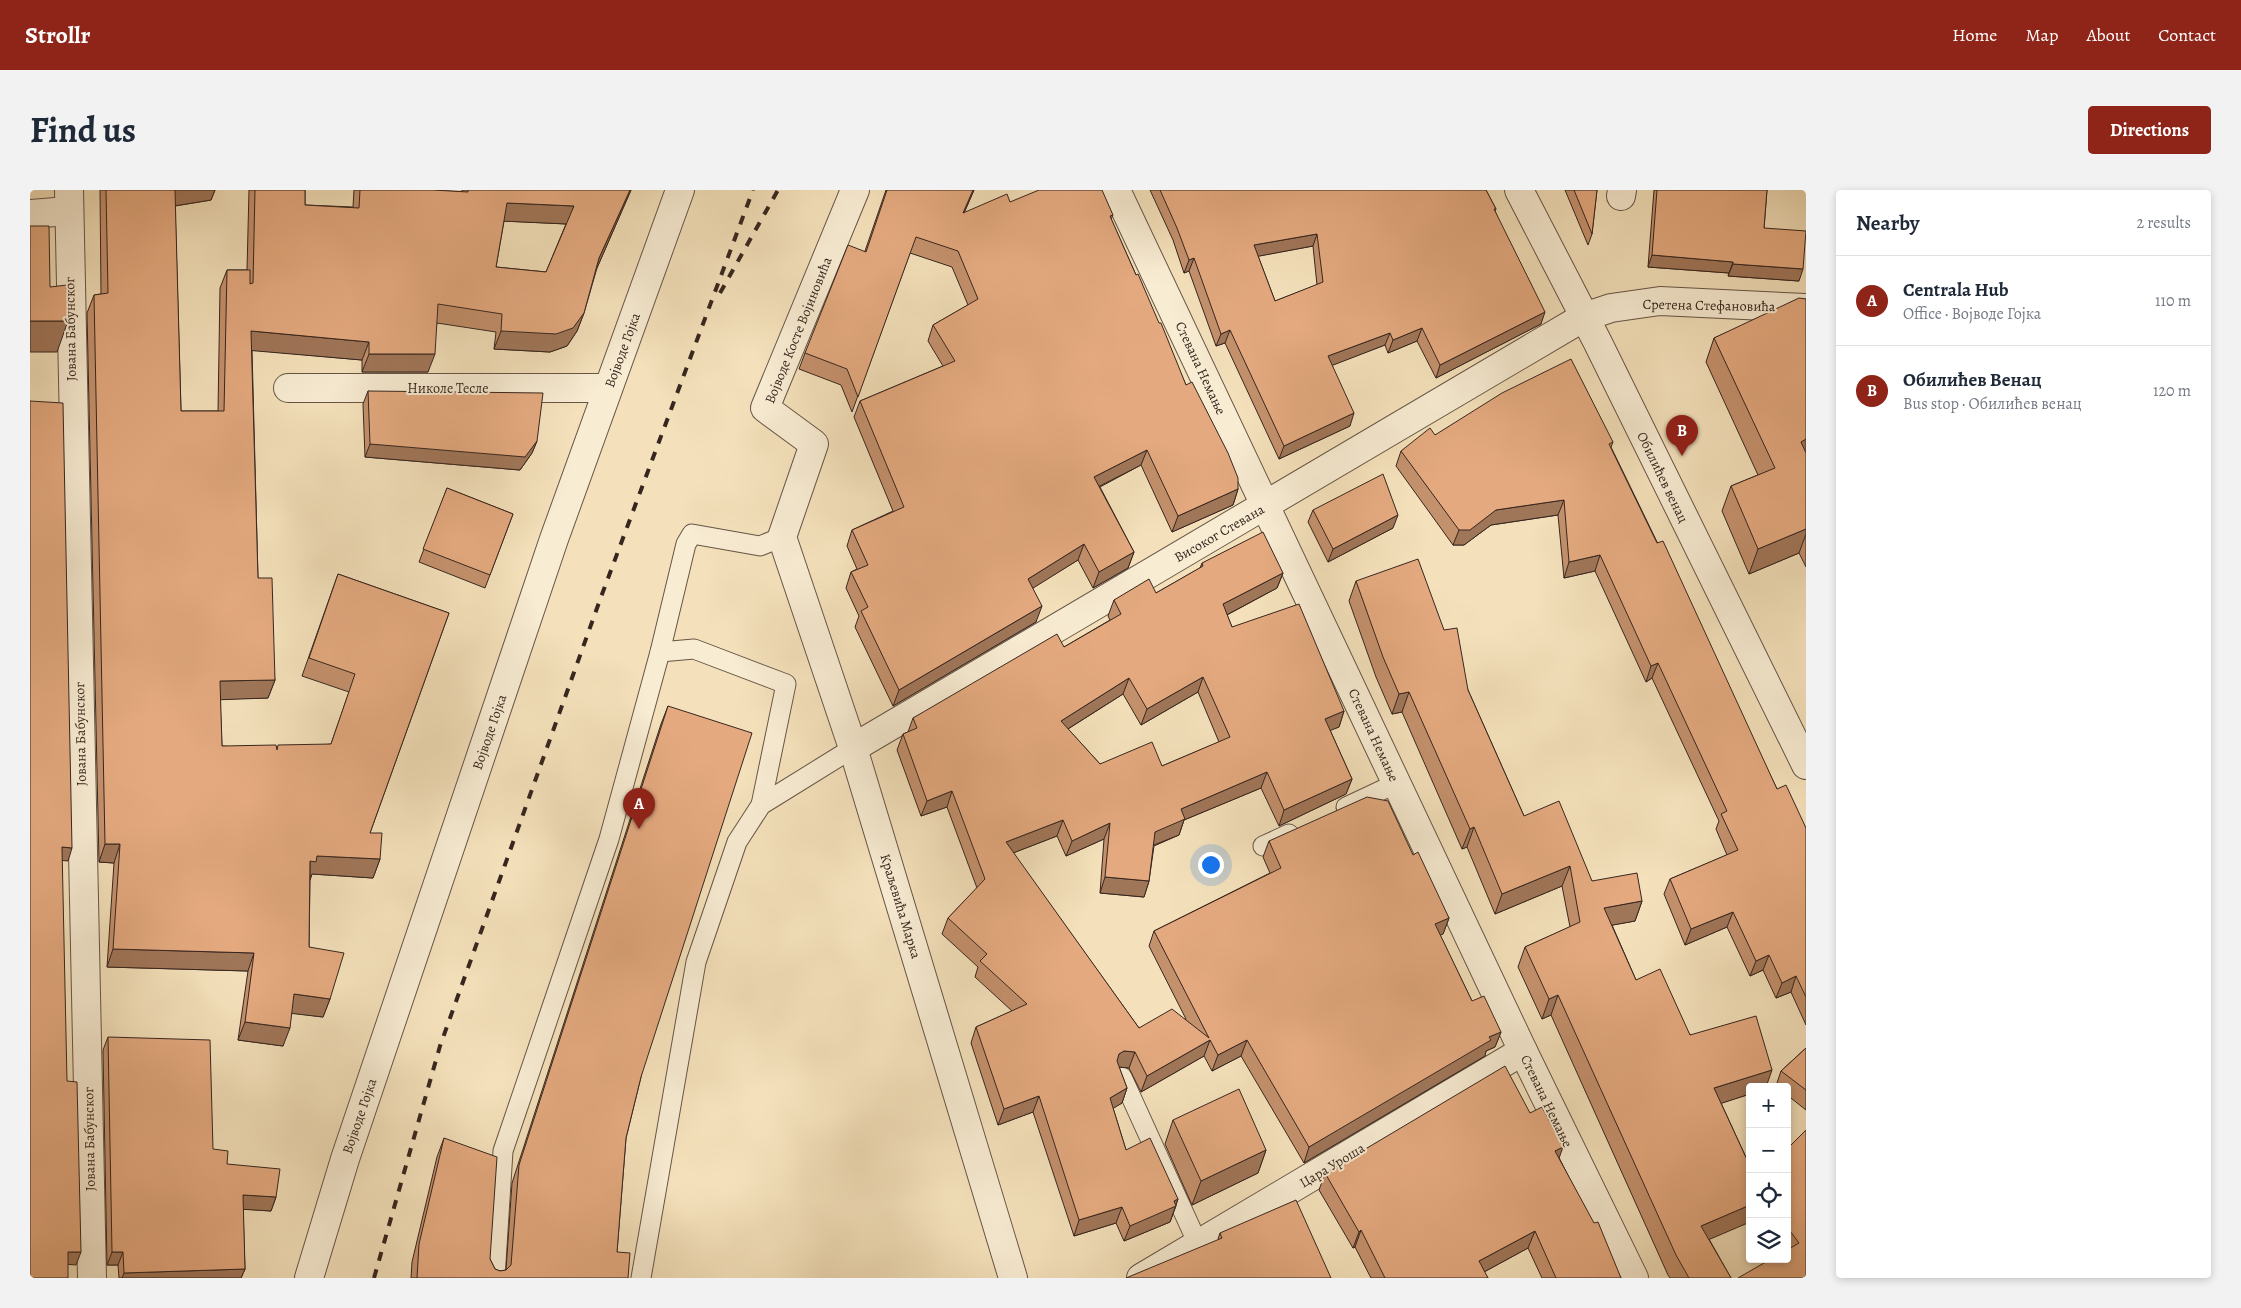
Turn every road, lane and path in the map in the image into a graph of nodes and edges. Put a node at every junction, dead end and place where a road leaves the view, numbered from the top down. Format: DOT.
graph roads {
  1 [pos="680,190"];
  2 [pos="855,190"];
  3 [pos="1116,190"];
  4 [pos="1519,190"];
  5 [pos="68,201"];
  6 [pos="30,214"];
  7 [pos="1806,308"];
  8 [pos="1584,317"];
  9 [pos="288,388"];
  10 [pos="608,388"];
  11 [pos="1266,506"];
  12 [pos="782,537"];
  13 [pos="660,652"];
  14 [pos="853,748"];
  15 [pos="1806,765"];
  16 [pos="1397,783"];
  17 [pos="761,805"];
  18 [pos="1334,813"];
  19 [pos="1308,825"];
  20 [pos="1263,846"];
  21 [pos="1523,1051"];
  22 [pos="1122,1077"];
  23 [pos="1198,1244"];
  24 [pos="92,1278"];
  25 [pos="310,1278"];
  26 [pos="495,1278"];
  27 [pos="640,1278"];
  28 [pos="1013,1278"];
  29 [pos="1141,1278"];
  30 [pos="1634,1278"];
  1 -- 10 [label="street, Војводе Гојка"];
  2 -- 12 [label="street, Војводе Косте Војиновића"];
  3 -- 11 [label="street, Стевана Немање"];
  4 -- 8 [label="street, Обилићев венац"];
  5 -- 6 [label="street"];
  5 -- 24 [label="street, Јована Бабунског"];
  7 -- 8 [label="street, Сретена Стефановића"];
  8 -- 11 [label="street, Високог Стевана"];
  8 -- 15 [label="street, Обилићев венац"];
  9 -- 10 [label="street, Николе Тесле"];
  10 -- 25 [label="street, Војводе Гојка"];
  11 -- 14 [label="street, Високог Стевана"];
  11 -- 16 [label="street, Стевана Немање"];
  12 -- 13 [label="lane"];
  12 -- 14 [label="street, Краљевића Марка"];
  13 -- 17 [label="lane"];
  13 -- 26 [label="lane"];
  14 -- 17 [label="lane"];
  14 -- 28 [label="street, Краљевића Марка"];
  16 -- 18 [label="lane"];
  16 -- 21 [label="street, Стевана Немање"];
  17 -- 27 [label="lane"];
  19 -- 20 [label="lane"];
  21 -- 23 [label="street, Цара Уроша"];
  21 -- 30 [label="street, Стевана Немање"];
  22 -- 23 [label="lane"];
  23 -- 29 [label="street, Цара Уроша"];
}
